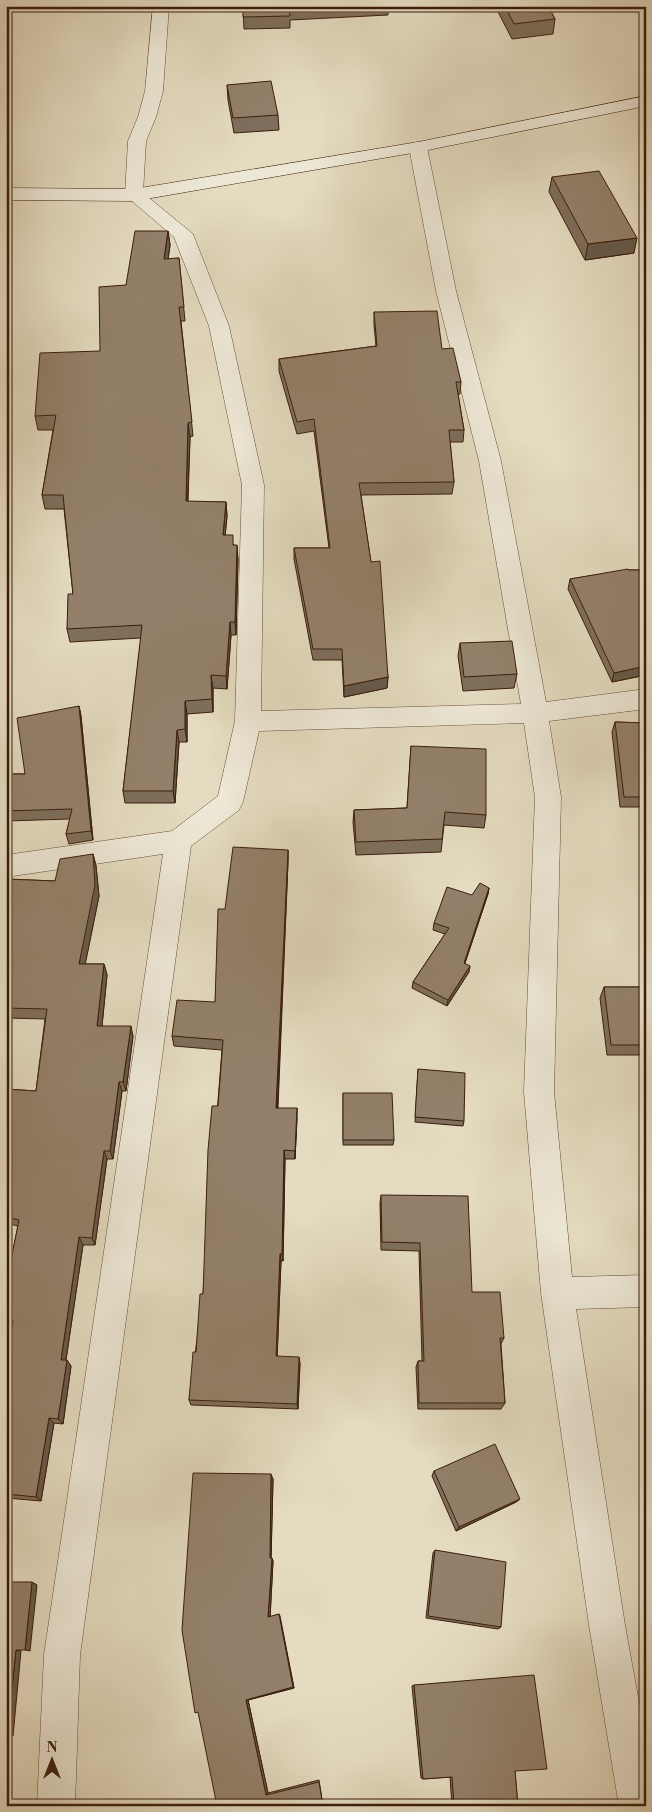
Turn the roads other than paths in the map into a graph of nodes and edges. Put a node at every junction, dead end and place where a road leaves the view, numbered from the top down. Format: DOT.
graph roads {
  1 [pos="161,6"];
  2 [pos="646,101"];
  3 [pos="418,147"];
  4 [pos="6,194"];
  5 [pos="134,195"];
  6 [pos="646,699"];
  7 [pos="535,713"];
  8 [pos="248,721"];
  9 [pos="178,841"];
  10 [pos="6,866"];
  11 [pos="646,1291"];
  12 [pos="557,1293"];
  13 [pos="56,1806"];
  14 [pos="638,1806"];
  1 -- 5 [label="street"];
  2 -- 3 [label="street"];
  3 -- 5 [label="street"];
  3 -- 7 [label="street"];
  4 -- 5 [label="street"];
  5 -- 8 [label="street"];
  6 -- 7 [label="street"];
  7 -- 8 [label="street"];
  7 -- 12 [label="street"];
  8 -- 9 [label="street"];
  9 -- 10 [label="street"];
  9 -- 13 [label="street"];
  11 -- 12 [label="street"];
  12 -- 14 [label="street"];
}
